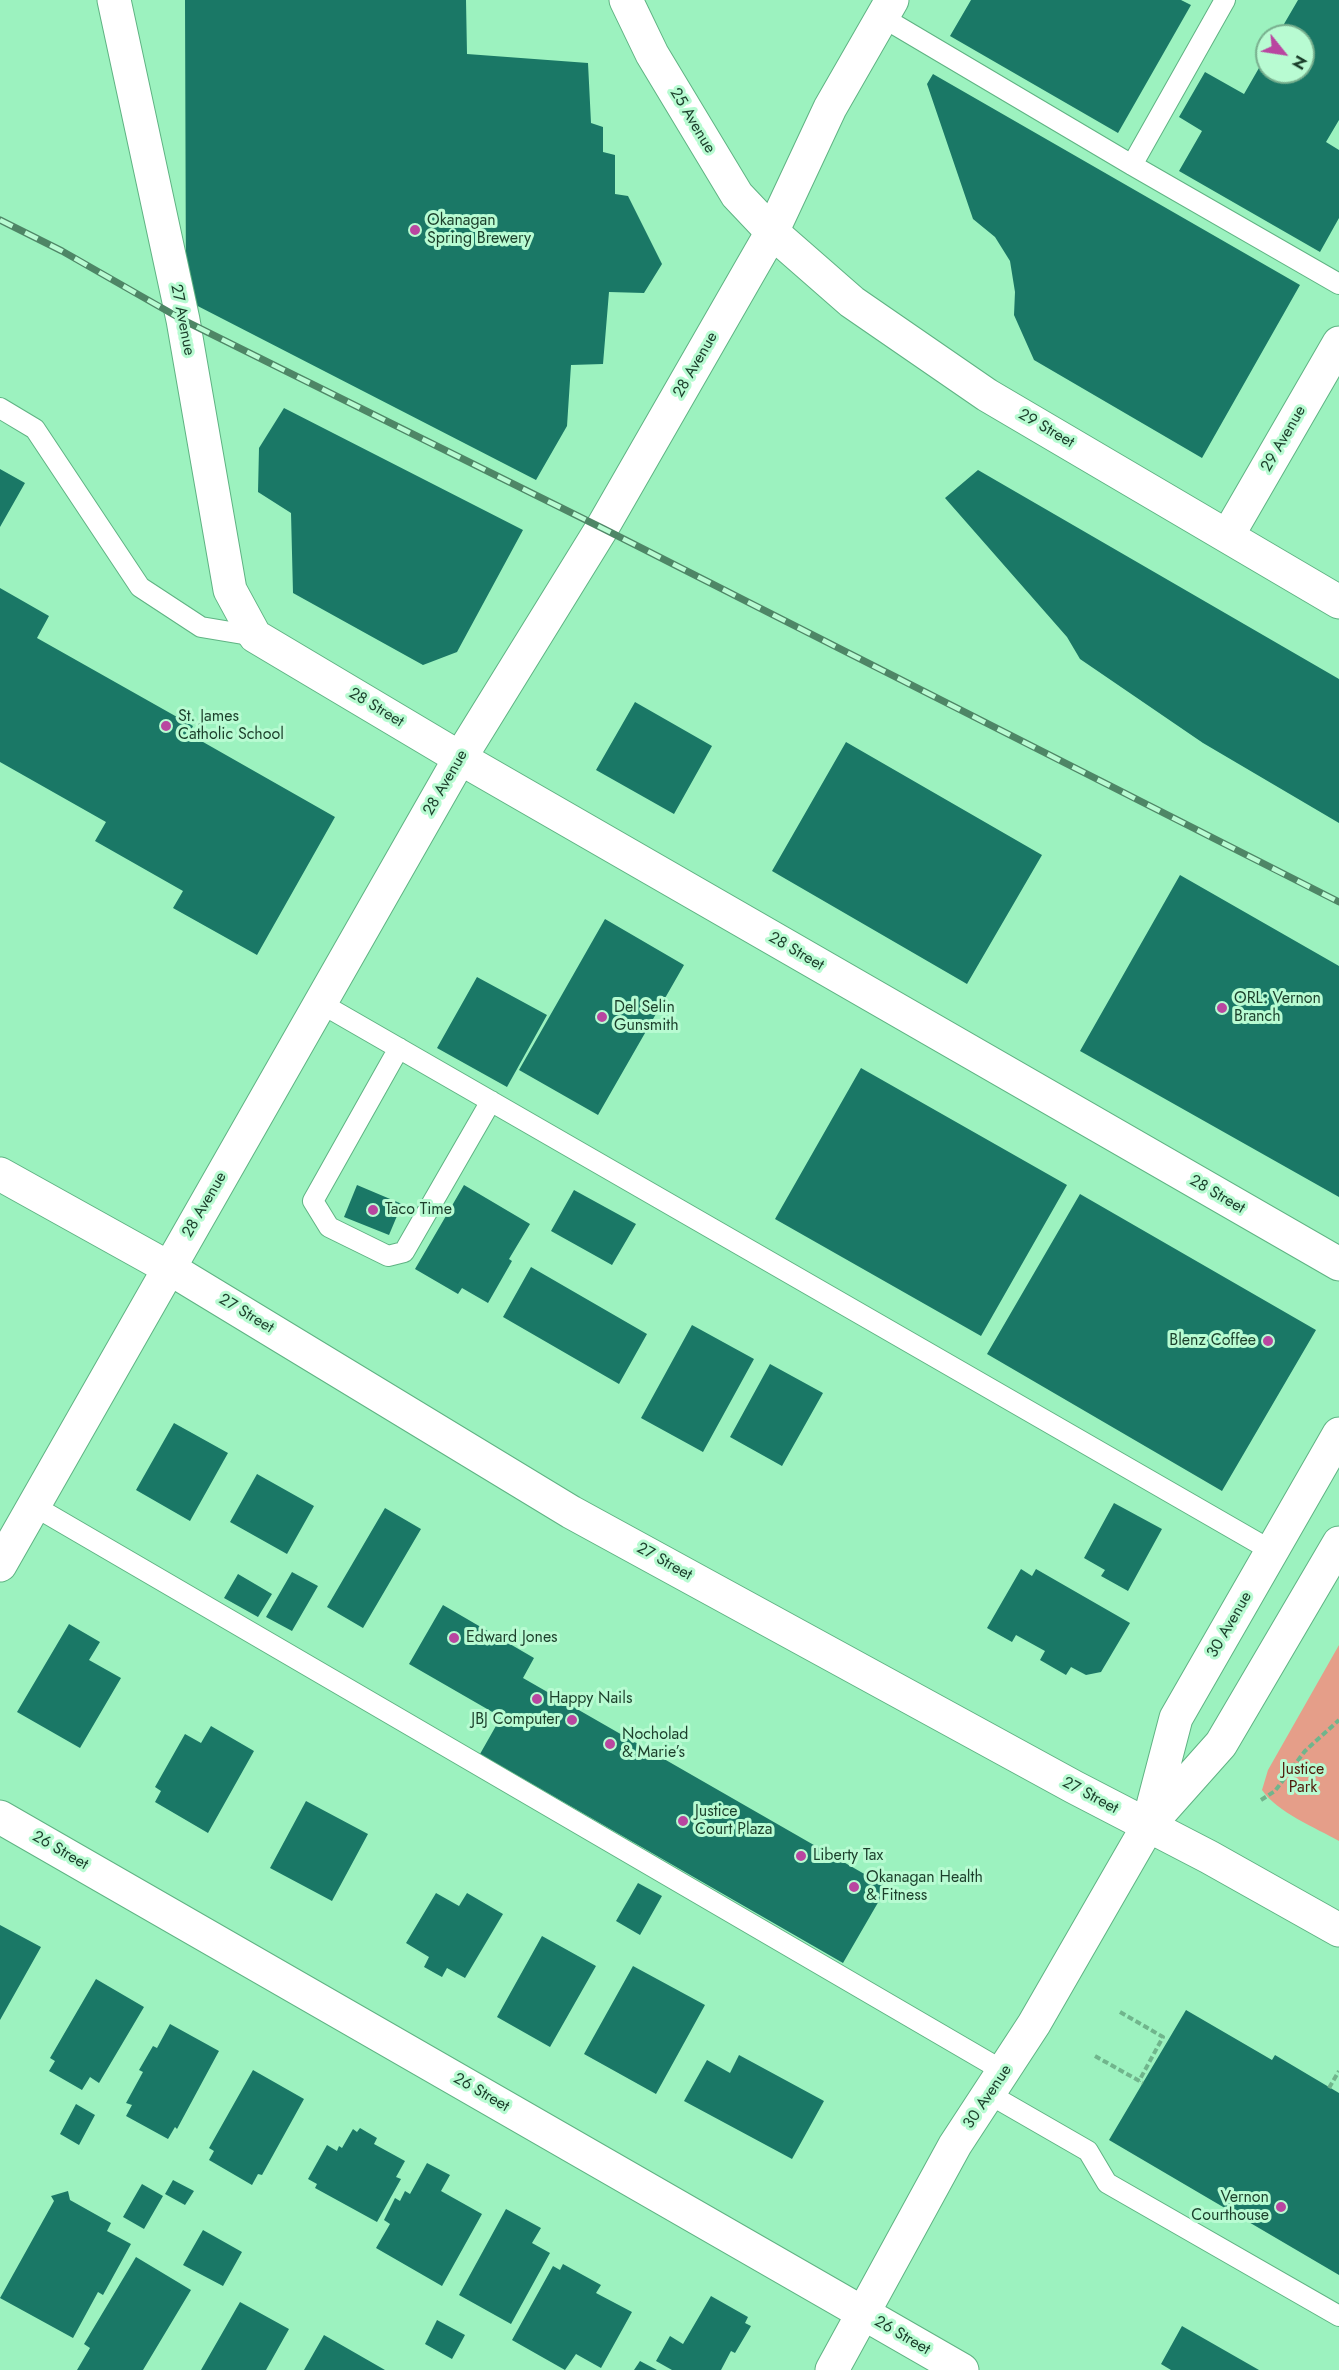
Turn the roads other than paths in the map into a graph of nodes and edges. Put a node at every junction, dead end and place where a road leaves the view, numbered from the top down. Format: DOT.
graph roads {
  1 [pos="114,0"];
  2 [pos="626,0"];
  3 [pos="1225,0"];
  4 [pos="887,9"];
  5 [pos="1132,165"];
  6 [pos="772,232"];
  7 [pos="1339,284"];
  8 [pos="1339,343"];
  9 [pos="0,408"];
  10 [pos="1228,535"];
  11 [pos="1339,602"];
  12 [pos="255,636"];
  13 [pos="460,758"];
  14 [pos="322,1004"];
  15 [pos="399,1048"];
  16 [pos="491,1101"];
  17 [pos="0,1174"];
  18 [pos="1339,1264"];
  19 [pos="168,1268"];
  20 [pos="1339,1434"];
  21 [pos="34,1506"];
  22 [pos="1339,1543"];
  23 [pos="1272,1551"];
  24 [pos="0,1565"];
  25 [pos="0,1817"];
  26 [pos="1148,1826"];
  27 [pos="1339,1930"];
  28 [pos="997,2083"];
  29 [pos="862,2313"];
  30 [pos="1339,2316"];
  31 [pos="832,2370"];
  32 [pos="962,2370"];
  1 -- 12 [label="street, 27 Avenue"];
  2 -- 6 [label="street, 25 Avenue"];
  3 -- 5 [label="lane"];
  4 -- 5 [label="lane"];
  4 -- 6 [label="street, 28 Avenue"];
  5 -- 7 [label="lane"];
  6 -- 10 [label="street, 29 Street"];
  6 -- 13 [label="street, 28 Avenue"];
  8 -- 10 [label="street, 29 Avenue"];
  9 -- 12 [label="lane"];
  10 -- 11 [label="street, 29 Street"];
  12 -- 13 [label="street, 28 Street"];
  13 -- 14 [label="street, 28 Avenue"];
  13 -- 18 [label="street, 28 Street"];
  14 -- 15 [label="lane"];
  14 -- 19 [label="street, 28 Avenue"];
  15 -- 16 [label="lane"];
  15 -- 16 [label="lane"];
  16 -- 23 [label="lane"];
  17 -- 19 [label="street, 27 Street"];
  19 -- 21 [label="street, 28 Avenue"];
  19 -- 26 [label="street, 27 Street"];
  20 -- 23 [label="street, 30 Avenue"];
  21 -- 24 [label="street, 28 Avenue"];
  21 -- 28 [label="lane"];
  22 -- 26 [label="street, 30 Avenue"];
  23 -- 26 [label="street, 30 Avenue"];
  25 -- 29 [label="street, 26 Street"];
  26 -- 27 [label="street, 27 Street"];
  26 -- 28 [label="street, 30 Avenue"];
  28 -- 29 [label="street, 30 Avenue"];
  28 -- 30 [label="lane"];
  29 -- 31 [label="street, 30 Avenue"];
  29 -- 32 [label="street, 26 Street"];
}
